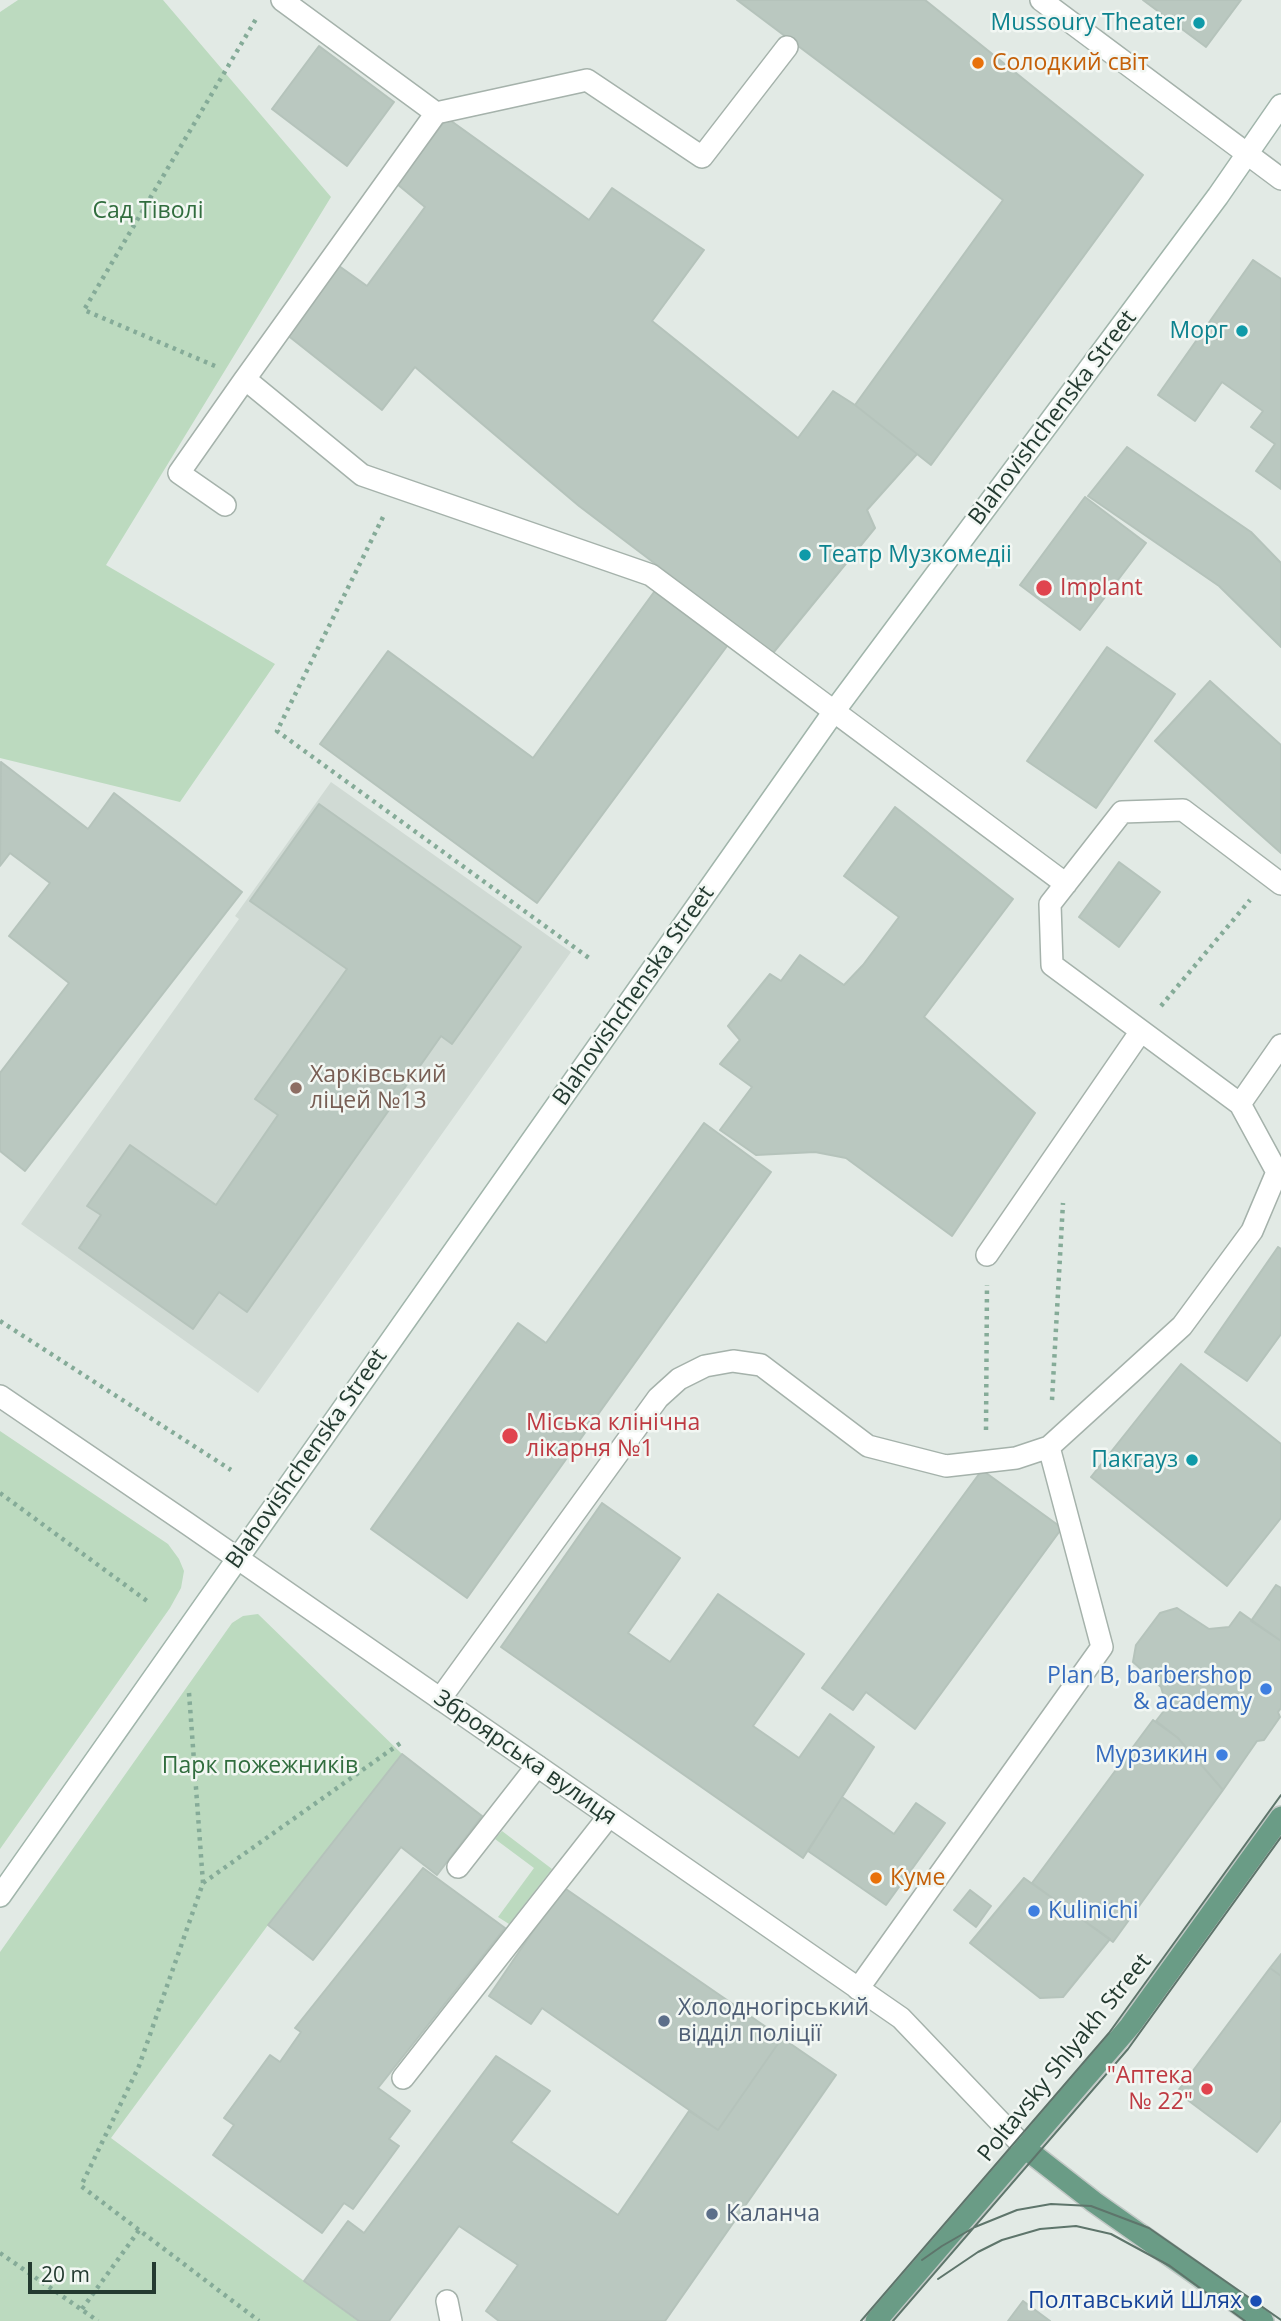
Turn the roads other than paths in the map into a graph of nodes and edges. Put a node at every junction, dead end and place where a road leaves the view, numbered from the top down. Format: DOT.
graph roads {
  1 [pos="282,0"];
  2 [pos="1041,0"];
  3 [pos="787,47"];
  4 [pos="1281,105"];
  5 [pos="436,113"];
  6 [pos="1248,152"];
  7 [pos="1281,179"];
  8 [pos="244,379"];
  9 [pos="225,505"];
  10 [pos="835,710"];
  11 [pos="1276,879"];
  12 [pos="1066,884"];
  13 [pos="1141,1031"];
  14 [pos="1281,1045"];
  15 [pos="1240,1104"];
  16 [pos="987,1255"];
  17 [pos="0,1396"];
  18 [pos="1049,1447"];
  19 [pos="237,1559"];
  20 [pos="440,1699"];
  21 [pos="537,1766"];
  22 [pos="609,1816"];
  23 [pos="1281,1817"];
  24 [pos="458,1867"];
  25 [pos="0,1896"];
  26 [pos="858,1989"];
  27 [pos="403,2078"];
  28 [pos="1026,2149"];
  29 [pos="876,2321"];
  30 [pos="1263,2321"];
  1 -- 5 [label="street"];
  2 -- 6 [label="street"];
  3 -- 5 [label="street"];
  4 -- 6 [label="street, Blahovishchenska Street"];
  5 -- 8 [label="street"];
  6 -- 7 [label="street"];
  6 -- 10 [label="street, Blahovishchenska Street"];
  8 -- 9 [label="street"];
  8 -- 10 [label="street"];
  10 -- 12 [label="street"];
  10 -- 19 [label="street, Blahovishchenska Street"];
  11 -- 12 [label="street"];
  12 -- 13 [label="street"];
  13 -- 15 [label="street"];
  13 -- 16 [label="street"];
  14 -- 15 [label="street"];
  15 -- 18 [label="street"];
  17 -- 19 [label="street, Зброярська вулиця"];
  18 -- 20 [label="street"];
  18 -- 26 [label="street"];
  19 -- 20 [label="street, Зброярська вулиця"];
  19 -- 25 [label="street, Blahovishchenska Street"];
  20 -- 21 [label="street, Зброярська вулиця"];
  21 -- 22 [label="street, Зброярська вулиця"];
  21 -- 24 [label="street"];
  22 -- 26 [label="street, Зброярська вулиця"];
  22 -- 27 [label="street"];
  23 -- 28 [label="main road, Poltavsky Shlyakh Street"];
  26 -- 28 [label="street, Зброярська вулиця"];
  28 -- 29 [label="main road, Poltavsky Shlyakh Street"];
  28 -- 30 [label="main road"];
}
